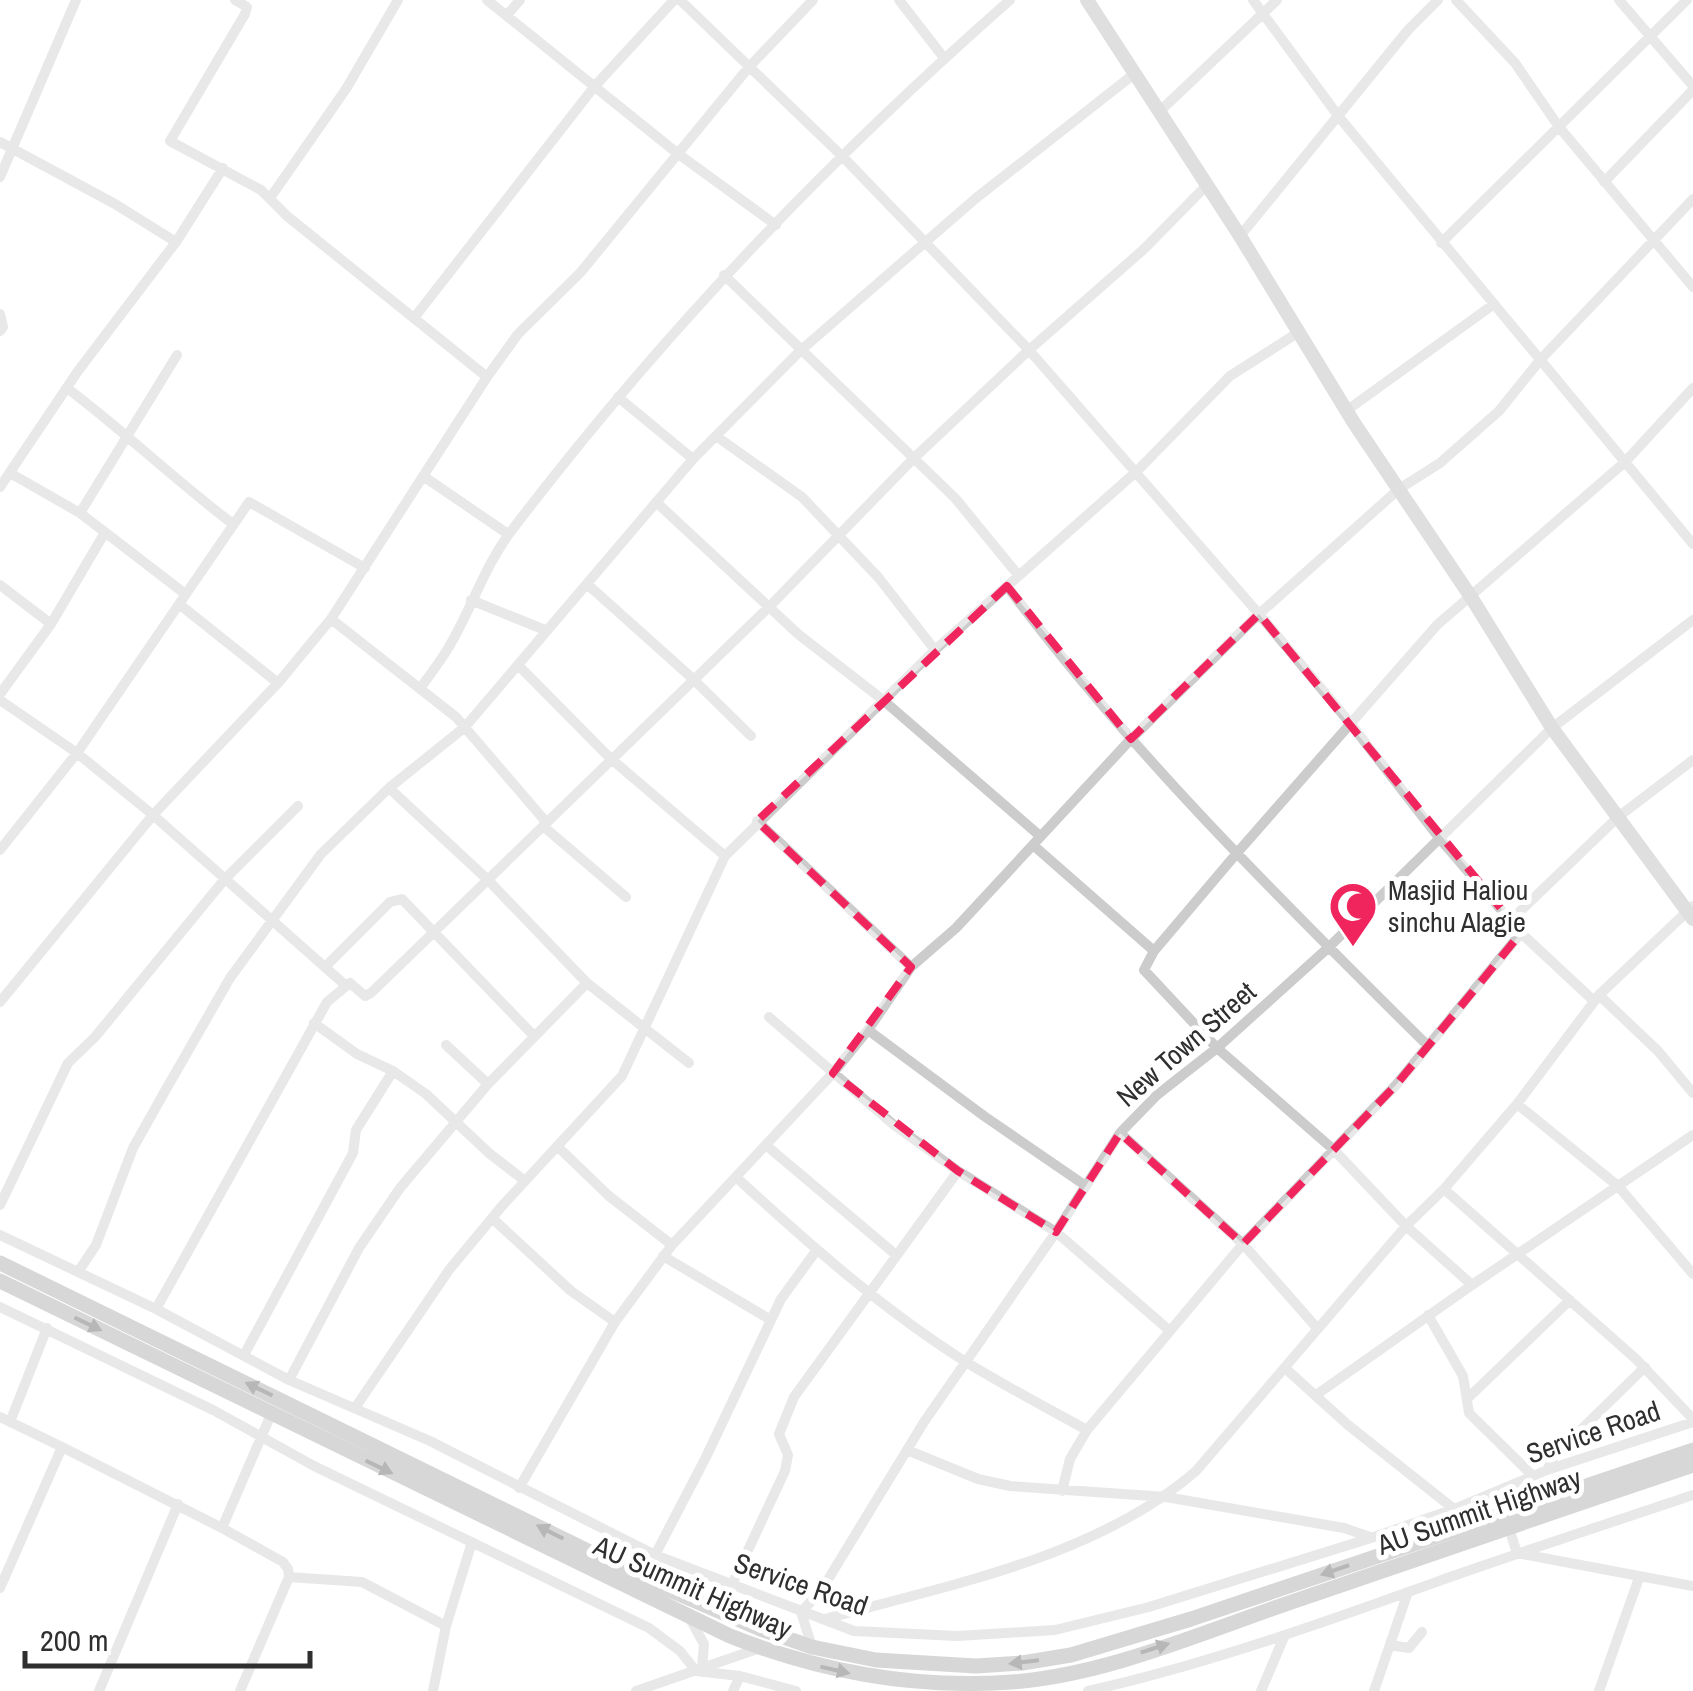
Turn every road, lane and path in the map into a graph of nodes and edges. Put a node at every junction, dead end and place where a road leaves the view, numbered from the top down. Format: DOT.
graph roads {
  1 [pos="76,0"];
  2 [pos="235,0"];
  3 [pos="398,0"];
  4 [pos="487,0"];
  5 [pos="520,0"];
  6 [pos="674,0"];
  7 [pos="813,0"];
  8 [pos="898,0"];
  9 [pos="1010,0"];
  10 [pos="1087,0"];
  11 [pos="1253,0"];
  12 [pos="1278,0"];
  13 [pos="1438,0"];
  14 [pos="1456,0"];
  15 [pos="1619,0"];
  16 [pos="1686,0"];
  17 [pos="506,14"];
  18 [pos="1262,15"];
  19 [pos="1650,34"];
  20 [pos="944,58"];
  21 [pos="749,67"];
  22 [pos="1134,74"];
  23 [pos="594,88"];
  24 [pos="1693,88"];
  25 [pos="1159,112"];
  26 [pos="1339,117"];
  27 [pos="1559,127"];
  28 [pos="0,142"];
  29 [pos="14,150"];
  30 [pos="677,153"];
  31 [pos="843,157"];
  32 [pos="223,168"];
  33 [pos="0,177"];
  34 [pos="1604,182"];
  35 [pos="1207,185"];
  36 [pos="270,198"];
  37 [pos="1693,199"];
  38 [pos="776,225"];
  39 [pos="1240,236"];
  40 [pos="1653,241"];
  41 [pos="176,242"];
  42 [pos="1442,242"];
  43 [pos="925,243"];
  44 [pos="724,276"];
  45 [pos="1693,287"];
  46 [pos="1494,304"];
  47 [pos="0,314"];
  48 [pos="414,318"];
  49 [pos="0,331"];
  50 [pos="1299,332"];
  51 [pos="1030,350"];
  52 [pos="800,351"];
  53 [pos="177,355"];
  54 [pos="1541,359"];
  55 [pos="486,377"];
  56 [pos="67,388"];
  57 [pos="1693,388"];
  58 [pos="618,398"];
  59 [pos="1346,411"];
  60 [pos="128,434"];
  61 [pos="716,436"];
  62 [pos="692,459"];
  63 [pos="914,459"];
  64 [pos="1625,462"];
  65 [pos="1137,470"];
  66 [pos="10,473"];
  67 [pos="423,476"];
  68 [pos="0,487"];
  69 [pos="1399,489"];
  70 [pos="656,502"];
  71 [pos="80,513"];
  72 [pos="233,524"];
  73 [pos="104,534"];
  74 [pos="508,534"];
  75 [pos="841,536"];
  76 [pos="1693,544"];
  77 [pos="365,568"];
  78 [pos="1019,576"];
  79 [pos="587,584"];
  80 [pos="0,585"];
  81 [pos="1007,586"];
  82 [pos="1471,597"];
  83 [pos="181,598"];
  84 [pos="471,600"];
  85 [pos="770,606"];
  86 [pos="1259,614"];
  87 [pos="331,619"];
  88 [pos="1693,620"];
  89 [pos="51,624"];
  90 [pos="545,630"];
  91 [pos="935,650"];
  92 [pos="518,665"];
  93 [pos="692,678"];
  94 [pos="278,683"];
  95 [pos="421,687"];
  96 [pos="0,697"];
  97 [pos="883,700"];
  98 [pos="1350,722"];
  99 [pos="465,727"];
  100 [pos="1552,728"];
  101 [pos="751,736"];
  102 [pos="1131,740"];
  103 [pos="77,753"];
  104 [pos="610,758"];
  105 [pos="1693,760"];
  106 [pos="390,788"];
  107 [pos="298,806"];
  108 [pos="152,815"];
  109 [pos="1618,817"];
  110 [pos="756,821"];
  111 [pos="544,824"];
  112 [pos="1440,839"];
  113 [pos="1036,841"];
  114 [pos="0,850"];
  115 [pos="1236,853"];
  116 [pos="725,856"];
  117 [pos="487,879"];
  118 [pos="224,880"];
  119 [pos="626,897"];
  120 [pos="1691,912"];
  121 [pos="1511,920"];
  122 [pos="271,921"];
  123 [pos="434,932"];
  124 [pos="1521,933"];
  125 [pos="1329,947"];
  126 [pos="1154,950"];
  127 [pos="325,967"];
  128 [pos="911,967"];
  129 [pos="588,982"];
  130 [pos="344,984"];
  131 [pos="1597,998"];
  132 [pos="0,1002"];
  133 [pos="769,1017"];
  134 [pos="314,1023"];
  135 [pos="644,1028"];
  136 [pos="868,1030"];
  137 [pos="534,1036"];
  138 [pos="446,1045"];
  139 [pos="1428,1045"];
  140 [pos="1216,1048"];
  141 [pos="689,1063"];
  142 [pos="392,1071"];
  143 [pos="834,1073"];
  144 [pos="488,1084"];
  145 [pos="1693,1093"];
  146 [pos="1518,1104"];
  147 [pos="456,1121"];
  148 [pos="1120,1133"];
  149 [pos="1693,1135"];
  150 [pos="556,1146"];
  151 [pos="767,1146"];
  152 [pos="1334,1150"];
  153 [pos="958,1171"];
  154 [pos="736,1178"];
  155 [pos="525,1181"];
  156 [pos="1086,1186"];
  157 [pos="1618,1186"];
  158 [pos="1444,1189"];
  159 [pos="0,1205"];
  160 [pos="492,1218"];
  161 [pos="1406,1226"];
  162 [pos="1056,1232"];
  163 [pos="0,1235"];
  164 [pos="1243,1244"];
  165 [pos="672,1245"];
  166 [pos="816,1251"];
  167 [pos="895,1254"];
  168 [pos="1520,1254"];
  169 [pos="663,1256"];
  170 [pos="0,1263"];
  171 [pos="78,1272"];
  172 [pos="1693,1274"];
  173 [pos="0,1281"];
  174 [pos="1472,1285"];
  175 [pos="868,1293"];
  176 [pos="1570,1300"];
  177 [pos="0,1307"];
  178 [pos="156,1309"];
  179 [pos="1428,1315"];
  180 [pos="771,1320"];
  181 [pos="615,1322"];
  182 [pos="46,1328"];
  183 [pos="1317,1328"];
  184 [pos="1170,1331"];
  185 [pos="244,1355"];
  186 [pos="966,1361"];
  187 [pos="1645,1367"];
  188 [pos="1286,1368"];
  189 [pos="290,1380"];
  190 [pos="1316,1395"];
  191 [pos="1467,1399"];
  192 [pos="355,1408"];
  193 [pos="272,1412"];
  194 [pos="5,1419"];
  195 [pos="1693,1420"];
  196 [pos="1088,1430"];
  197 [pos="258,1438"];
  198 [pos="62,1447"];
  199 [pos="907,1450"];
  200 [pos="1693,1450"];
  201 [pos="1693,1465"];
  202 [pos="1547,1470"];
  203 [pos="1533,1476"];
  204 [pos="519,1488"];
  205 [pos="1062,1491"];
  206 [pos="1693,1495"];
  207 [pos="1166,1497"];
  208 [pos="178,1504"];
  209 [pos="1454,1509"];
  210 [pos="222,1528"];
  211 [pos="1508,1528"];
  212 [pos="1371,1538"];
  213 [pos="472,1542"];
  214 [pos="1517,1554"];
  215 [pos="655,1555"];
  216 [pos="289,1576"];
  217 [pos="1639,1578"];
  218 [pos="731,1586"];
  219 [pos="1693,1586"];
  220 [pos="0,1588"];
  221 [pos="1408,1592"];
  222 [pos="719,1612"];
  223 [pos="800,1612"];
  224 [pos="688,1616"];
  225 [pos="825,1620"];
  226 [pos="446,1626"];
  227 [pos="1422,1632"];
  228 [pos="1284,1637"];
  229 [pos="1390,1644"];
  230 [pos="812,1646"];
  231 [pos="760,1648"];
  232 [pos="699,1670"];
  233 [pos="740,1676"];
  234 [pos="1140,1685"];
  235 [pos="1017,1686"];
  236 [pos="99,1691"];
  237 [pos="240,1691"];
  238 [pos="433,1691"];
  239 [pos="636,1691"];
  240 [pos="733,1691"];
  241 [pos="796,1691"];
  242 [pos="1088,1691"];
  243 [pos="1260,1691"];
  244 [pos="1374,1691"];
  245 [pos="1599,1691"];
  1 -- 29 [label="street"];
  2 -- 32 [label="street"];
  3 -- 36 [label="street"];
  4 -- 17 [label="street"];
  5 -- 17 [label="street"];
  6 -- 21 [label="street"];
  6 -- 23 [label="street"];
  7 -- 21 [label="street"];
  8 -- 20 [label="street"];
  9 -- 20 [label="street"];
  10 -- 22 [label="street"];
  11 -- 18 [label="street"];
  12 -- 18 [label="street"];
  13 -- 26 [label="street"];
  14 -- 27 [label="street"];
  15 -- 19 [label="street"];
  16 -- 19 [label="street"];
  17 -- 23 [label="street"];
  18 -- 25 [label="street"];
  18 -- 26 [label="street"];
  19 -- 24 [label="street"];
  19 -- 27 [label="street"];
  20 -- 31 [label="street"];
  21 -- 30 [label="street"];
  21 -- 31 [label="street"];
  22 -- 25 [label="street"];
  22 -- 43 [label="street"];
  23 -- 30 [label="street"];
  23 -- 48 [label="street"];
  24 -- 34 [label="street"];
  25 -- 35 [label="street"];
  26 -- 39 [label="street"];
  26 -- 42 [label="street"];
  27 -- 34 [label="street"];
  27 -- 42 [label="street"];
  28 -- 29 [label="street"];
  29 -- 33 [label="street"];
  29 -- 41 [label="street"];
  30 -- 38 [label="street"];
  30 -- 55 [label="street"];
  31 -- 38 [label="street"];
  31 -- 43 [label="street"];
  32 -- 36 [label="street"];
  32 -- 41 [label="street"];
  34 -- 40 [label="street"];
  35 -- 39 [label="street"];
  35 -- 51 [label="street"];
  36 -- 48 [label="street"];
  37 -- 40 [label="street"];
  38 -- 44 [label="street"];
  39 -- 50 [label="street"];
  40 -- 45 [label="street"];
  40 -- 54 [label="street"];
  41 -- 56 [label="street"];
  42 -- 46 [label="street"];
  43 -- 51 [label="street"];
  43 -- 52 [label="street"];
  44 -- 52 [label="street"];
  44 -- 58 [label="street"];
  46 -- 54 [label="street"];
  46 -- 59 [label="street"];
  47 -- 49 [label="street"];
  48 -- 55 [label="street"];
  50 -- 59 [label="street"];
  50 -- 65 [label="street"];
  51 -- 63 [label="street"];
  51 -- 65 [label="street"];
  52 -- 61 [label="street"];
  52 -- 63 [label="street"];
  53 -- 60 [label="street"];
  54 -- 64 [label="street"];
  54 -- 69 [label="street"];
  55 -- 67 [label="street"];
  56 -- 60 [label="street"];
  56 -- 66 [label="street"];
  57 -- 64 [label="street"];
  58 -- 62 [label="street"];
  58 -- 74 [label="street"];
  59 -- 69 [label="street"];
  60 -- 71 [label="street"];
  60 -- 72 [label="street"];
  61 -- 62 [label="street"];
  61 -- 75 [label="street"];
  62 -- 70 [label="street"];
  63 -- 75 [label="street"];
  63 -- 78 [label="street"];
  64 -- 76 [label="street"];
  64 -- 82 [label="street"];
  65 -- 78 [label="street"];
  65 -- 86 [label="street"];
  66 -- 68 [label="street"];
  66 -- 71 [label="street"];
  67 -- 74 [label="street"];
  67 -- 77 [label="street"];
  69 -- 82 [label="street"];
  69 -- 86 [label="street"];
  70 -- 79 [label="street"];
  70 -- 85 [label="street"];
  71 -- 73 [label="street"];
  72 -- 77 [label="street"];
  72 -- 83 [label="street"];
  73 -- 83 [label="street"];
  73 -- 89 [label="street"];
  74 -- 84 [label="street"];
  75 -- 85 [label="street"];
  75 -- 91 [label="street"];
  77 -- 87 [label="street"];
  78 -- 81 [label="street"];
  79 -- 90 [label="street"];
  79 -- 93 [label="street"];
  80 -- 89 [label="street"];
  81 -- 91 [label="street"];
  81 -- 102 [label="street"];
  82 -- 98 [label="street"];
  82 -- 100 [label="street"];
  83 -- 94 [label="street"];
  83 -- 103 [label="street"];
  84 -- 90 [label="street"];
  84 -- 95 [label="street"];
  85 -- 93 [label="street"];
  85 -- 97 [label="street"];
  86 -- 98 [label="street"];
  86 -- 102 [label="street"];
  87 -- 94 [label="street"];
  87 -- 95 [label="street"];
  88 -- 100 [label="street, New Town Street"];
  89 -- 96 [label="street"];
  90 -- 92 [label="street"];
  91 -- 97 [label="street"];
  92 -- 99 [label="street"];
  92 -- 104 [label="street"];
  93 -- 101 [label="street"];
  93 -- 104 [label="street"];
  94 -- 108 [label="street"];
  95 -- 99 [label="street"];
  96 -- 103 [label="street"];
  97 -- 110 [label="street"];
  97 -- 113 [label="street"];
  98 -- 112 [label="street"];
  98 -- 115 [label="street"];
  99 -- 106 [label="street"];
  99 -- 111 [label="street"];
  100 -- 109 [label="street"];
  100 -- 112 [label="street, New Town Street"];
  102 -- 113 [label="street"];
  102 -- 115 [label="street"];
  103 -- 108 [label="street"];
  103 -- 114 [label="street"];
  104 -- 111 [label="street"];
  104 -- 116 [label="street"];
  105 -- 109 [label="street"];
  106 -- 117 [label="street"];
  106 -- 122 [label="street"];
  107 -- 118 [label="street"];
  108 -- 118 [label="street"];
  108 -- 132 [label="street"];
  109 -- 120 [label="street"];
  109 -- 121 [label="street"];
  110 -- 116 [label="street"];
  110 -- 128 [label="street"];
  111 -- 117 [label="street"];
  111 -- 119 [label="street"];
  112 -- 121 [label="street"];
  112 -- 125 [label="street, New Town Street"];
  113 -- 126 [label="street"];
  113 -- 128 [label="street"];
  115 -- 125 [label="street"];
  115 -- 126 [label="street"];
  116 -- 135 [label="street"];
  117 -- 123 [label="street"];
  117 -- 129 [label="street"];
  118 -- 122 [label="street"];
  118 -- 159 [label="street"];
  120 -- 131 [label="street"];
  121 -- 124 [label="street"];
  122 -- 127 [label="street"];
  122 -- 171 [label="street"];
  123 -- 127 [label="street"];
  123 -- 130 [label="street"];
  123 -- 137 [label="street"];
  124 -- 131 [label="street"];
  124 -- 139 [label="street"];
  125 -- 139 [label="street"];
  125 -- 140 [label="street, New Town Street"];
  126 -- 140 [label="street"];
  127 -- 130 [label="street"];
  128 -- 136 [label="street"];
  129 -- 135 [label="street"];
  129 -- 137 [label="street"];
  130 -- 134 [label="street"];
  131 -- 145 [label="street"];
  131 -- 146 [label="street"];
  133 -- 143 [label="street"];
  134 -- 142 [label="street"];
  134 -- 178 [label="street"];
  135 -- 141 [label="street"];
  135 -- 150 [label="street"];
  136 -- 143 [label="street"];
  136 -- 156 [label="street"];
  137 -- 144 [label="street"];
  138 -- 144 [label="street"];
  139 -- 152 [label="street"];
  140 -- 148 [label="street, New Town Street"];
  140 -- 152 [label="street"];
  142 -- 147 [label="street"];
  142 -- 185 [label="street"];
  143 -- 151 [label="street"];
  143 -- 153 [label="street"];
  144 -- 147 [label="street"];
  146 -- 157 [label="street"];
  146 -- 158 [label="street"];
  147 -- 155 [label="street"];
  147 -- 189 [label="street"];
  148 -- 156 [label="street, New Town Street"];
  148 -- 164 [label="street"];
  149 -- 157 [label="street"];
  150 -- 155 [label="street"];
  150 -- 165 [label="street"];
  151 -- 154 [label="street"];
  151 -- 167 [label="street"];
  152 -- 161 [label="street"];
  152 -- 164 [label="street"];
  153 -- 162 [label="street"];
  153 -- 167 [label="street"];
  154 -- 165 [label="street"];
  154 -- 166 [label="street"];
  155 -- 160 [label="street"];
  156 -- 162 [label="street, New Town Street"];
  157 -- 168 [label="street"];
  157 -- 172 [label="street"];
  158 -- 161 [label="street"];
  158 -- 168 [label="street"];
  160 -- 181 [label="street"];
  160 -- 192 [label="street"];
  161 -- 174 [label="street"];
  161 -- 183 [label="street"];
  162 -- 184 [label="street"];
  162 -- 186 [label="street, New Town Street"];
  163 -- 171 [label="street, Service Road"];
  164 -- 183 [label="street"];
  164 -- 184 [label="street"];
  165 -- 169 [label="street"];
  166 -- 175 [label="street"];
  166 -- 180 [label="street"];
  167 -- 175 [label="street"];
  168 -- 174 [label="street"];
  168 -- 176 [label="street"];
  169 -- 180 [label="street"];
  169 -- 181 [label="street"];
  222 -- 170 [label="main road, AU Summit Highway, one-way"];
  171 -- 178 [label="street, Service Road"];
  173 -- 193 [label="main road, AU Summit Highway, one-way"];
  174 -- 179 [label="street"];
  175 -- 186 [label="street"];
  175 -- 218 [label="street"];
  176 -- 187 [label="street"];
  176 -- 191 [label="street"];
  177 -- 182 [label="street"];
  178 -- 185 [label="street, Service Road"];
  179 -- 190 [label="street"];
  179 -- 191 [label="street"];
  180 -- 215 [label="street"];
  181 -- 204 [label="street"];
  182 -- 194 [label="street"];
  182 -- 197 [label="street"];
  183 -- 188 [label="street"];
  184 -- 196 [label="street"];
  185 -- 189 [label="street, Service Road"];
  186 -- 196 [label="street"];
  186 -- 199 [label="street, New Town Street"];
  187 -- 195 [label="street"];
  187 -- 202 [label="street"];
  188 -- 190 [label="street"];
  188 -- 207 [label="street"];
  189 -- 192 [label="street, Service Road"];
  190 -- 209 [label="street"];
  191 -- 203 [label="street"];
  192 -- 204 [label="street, Service Road"];
  193 -- 197 [label="street"];
  193 -- 224 [label="main road, AU Summit Highway, one-way"];
  194 -- 198 [label="street"];
  195 -- 202 [label="street, Service Road"];
  196 -- 205 [label="street"];
  197 -- 210 [label="street"];
  197 -- 213 [label="street"];
  198 -- 208 [label="street"];
  198 -- 220 [label="street"];
  199 -- 205 [label="street"];
  199 -- 223 [label="street, New Town Street"];
  200 -- 230 [label="main road, AU Summit Highway, one-way"];
  201 -- 211 [label="main road, AU Summit Highway"];
  202 -- 203 [label="street, Service Road"];
  203 -- 209 [label="street, Service Road"];
  204 -- 215 [label="street, Service Road"];
  205 -- 207 [label="street"];
  206 -- 214 [label="street"];
  207 -- 212 [label="street"];
  207 -- 225 [label="street"];
  208 -- 210 [label="street"];
  208 -- 236 [label="street"];
  209 -- 212 [label="street, Service Road"];
  210 -- 216 [label="street"];
  211 -- 214 [label="street"];
  235 -- 211 [label="main road, AU Summit Highway, one-way"];
  212 -- 225 [label="street, Service Road"];
  213 -- 226 [label="street"];
  213 -- 232 [label="street"];
  214 -- 217 [label="street"];
  214 -- 221 [label="street"];
  215 -- 218 [label="street, Service Road"];
  216 -- 226 [label="street"];
  216 -- 237 [label="street"];
  217 -- 219 [label="street"];
  217 -- 245 [label="street"];
  218 -- 222 [label="street"];
  218 -- 223 [label="street, Service Road"];
  221 -- 228 [label="street"];
  221 -- 229 [label="street"];
  222 -- 230 [label="main road, AU Summit Highway"];
  223 -- 225 [label="street, Service Road"];
  223 -- 230 [label="street"];
  224 -- 231 [label="main road, AU Summit Highway"];
  224 -- 232 [label="street"];
  226 -- 238 [label="street"];
  227 -- 229 [label="street"];
  228 -- 234 [label="street"];
  228 -- 243 [label="street"];
  229 -- 244 [label="street"];
  231 -- 232 [label="street"];
  231 -- 235 [label="main road, AU Summit Highway, one-way"];
  232 -- 233 [label="street"];
  232 -- 239 [label="street"];
  233 -- 240 [label="street"];
  233 -- 241 [label="street"];
  234 -- 242 [label="street"];
}
